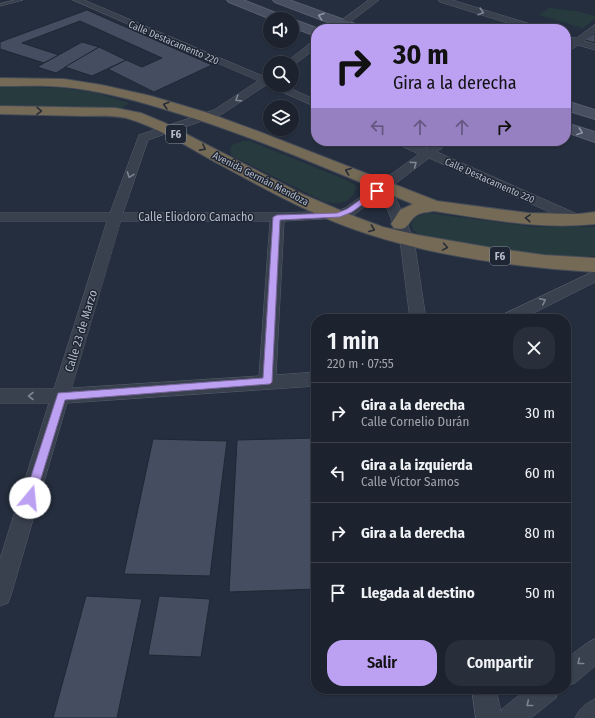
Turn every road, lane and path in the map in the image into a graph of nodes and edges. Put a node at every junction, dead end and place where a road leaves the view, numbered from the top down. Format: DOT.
graph roads {
  1 [pos="21,0"];
  2 [pos="97,0"];
  3 [pos="233,0"];
  4 [pos="279,0"];
  5 [pos="375,0"];
  6 [pos="443,0"];
  7 [pos="82,2"];
  8 [pos="0,5"];
  9 [pos="264,12"];
  10 [pos="334,24"];
  11 [pos="342,24"];
  12 [pos="521,24"];
  13 [pos="299,26"];
  14 [pos="595,28"];
  15 [pos="311,30"];
  16 [pos="571,40"];
  17 [pos="577,42"];
  18 [pos="571,46"];
  19 [pos="311,47"];
  20 [pos="595,47"];
  21 [pos="299,56"];
  22 [pos="263,79"];
  23 [pos="0,82"];
  24 [pos="263,86"];
  25 [pos="291,92"];
  26 [pos="130,95"];
  27 [pos="311,102"];
  28 [pos="571,107"];
  29 [pos="0,110"];
  30 [pos="116,112"];
  31 [pos="595,115"];
  32 [pos="203,116"];
  33 [pos="166,129"];
  34 [pos="571,129"];
  35 [pos="255,135"];
  36 [pos="595,138"];
  37 [pos="412,146"];
  38 [pos="437,146"];
  39 [pos="224,148"];
  40 [pos="428,153"];
  41 [pos="384,186"];
  42 [pos="434,206"];
  43 [pos="338,215"];
  44 [pos="0,217"];
  45 [pos="115,217"];
  46 [pos="277,217"];
  47 [pos="587,219"];
  48 [pos="404,232"];
  49 [pos="593,276"];
  50 [pos="417,314"];
  51 [pos="518,314"];
  52 [pos="311,379"];
  53 [pos="267,382"];
  54 [pos="0,396"];
  55 [pos="62,396"];
  56 [pos="1,589"];
  57 [pos="595,650"];
  58 [pos="571,670"];
  59 [pos="485,694"];
  60 [pos="541,694"];
  61 [pos="595,712"];
  62 [pos="489,718"];
  63 [pos="511,718"];
  64 [pos="588,718"];
  1 -- 8 [label="lane"];
  2 -- 7 [label="street"];
  3 -- 9 [label="main road"];
  10 -- 4 [label="main road, one-way"];
  5 -- 11 [label="street"];
  6 -- 12 [label="street, one-way"];
  7 -- 22 [label="street, Calle Destacamento 220"];
  13 -- 15 [label="main road"];
  14 -- 17 [label="street"];
  16 -- 17 [label="street"];
  17 -- 18 [label="street"];
  17 -- 20 [label="street"];
  19 -- 21 [label="street"];
  23 -- 26 [label="highway, F6"];
  24 -- 32 [label="street, Calle 23 de Marzo, one-way"];
  25 -- 27 [label="street, Calle Destacamento 220"];
  26 -- 30 [label="highway"];
  32 -- 26 [label="highway, F6, one-way"];
  28 -- 31 [label="main road"];
  29 -- 30 [label="highway, Avenida Germán Mendoza / F6, one-way"];
  30 -- 33 [label="highway, Avenida Germán Mendoza / F6"];
  32 -- 33 [label="street, Calle 23 de Marzo"];
  32 -- 35 [label="highway, F6"];
  33 -- 39 [label="highway, Avenida Germán Mendoza / F6, one-way"];
  33 -- 45 [label="street, Calle 23 de Marzo, one-way"];
  34 -- 36 [label="main road, one-way"];
  35 -- 39 [label="highway"];
  41 -- 35 [label="highway, F6, one-way"];
  37 -- 40 [label="street, Calle Destacamento 220"];
  38 -- 40 [label="street, Calle Eliodoro Camacho"];
  39 -- 43 [label="highway, Avenida Germán Mendoza / F6"];
  41 -- 40 [label="street, Calle Eliodoro Camacho, one-way"];
  40 -- 47 [label="street, Calle Destacamento 220"];
  41 -- 42 [label="highway, F6"];
  41 -- 43 [label="street, Calle Eliodoro Camacho"];
  41 -- 48 [label="street"];
  47 -- 42 [label="highway, F6, one-way"];
  42 -- 48 [label="highway"];
  43 -- 46 [label="street, Calle Eliodoro Camacho"];
  43 -- 48 [label="highway, Avenida Germán Mendoza / F6, one-way"];
  44 -- 45 [label="street, Calle Eliodoro Camacho"];
  45 -- 46 [label="street, Calle Eliodoro Camacho"];
  45 -- 55 [label="street, Calle 23 de Marzo"];
  46 -- 53 [label="street"];
  48 -- 49 [label="highway, Avenida Germán Mendoza / F6, one-way"];
  48 -- 50 [label="street"];
  51 -- 49 [label="street, one-way"];
  52 -- 53 [label="street"];
  53 -- 55 [label="street"];
  55 -- 54 [label="street, one-way"];
  55 -- 56 [label="street, Calle 23 de Marzo"];
  57 -- 58 [label="street, one-way"];
  59 -- 62 [label="street"];
  60 -- 63 [label="street, one-way"];
  61 -- 64 [label="street"];
}
